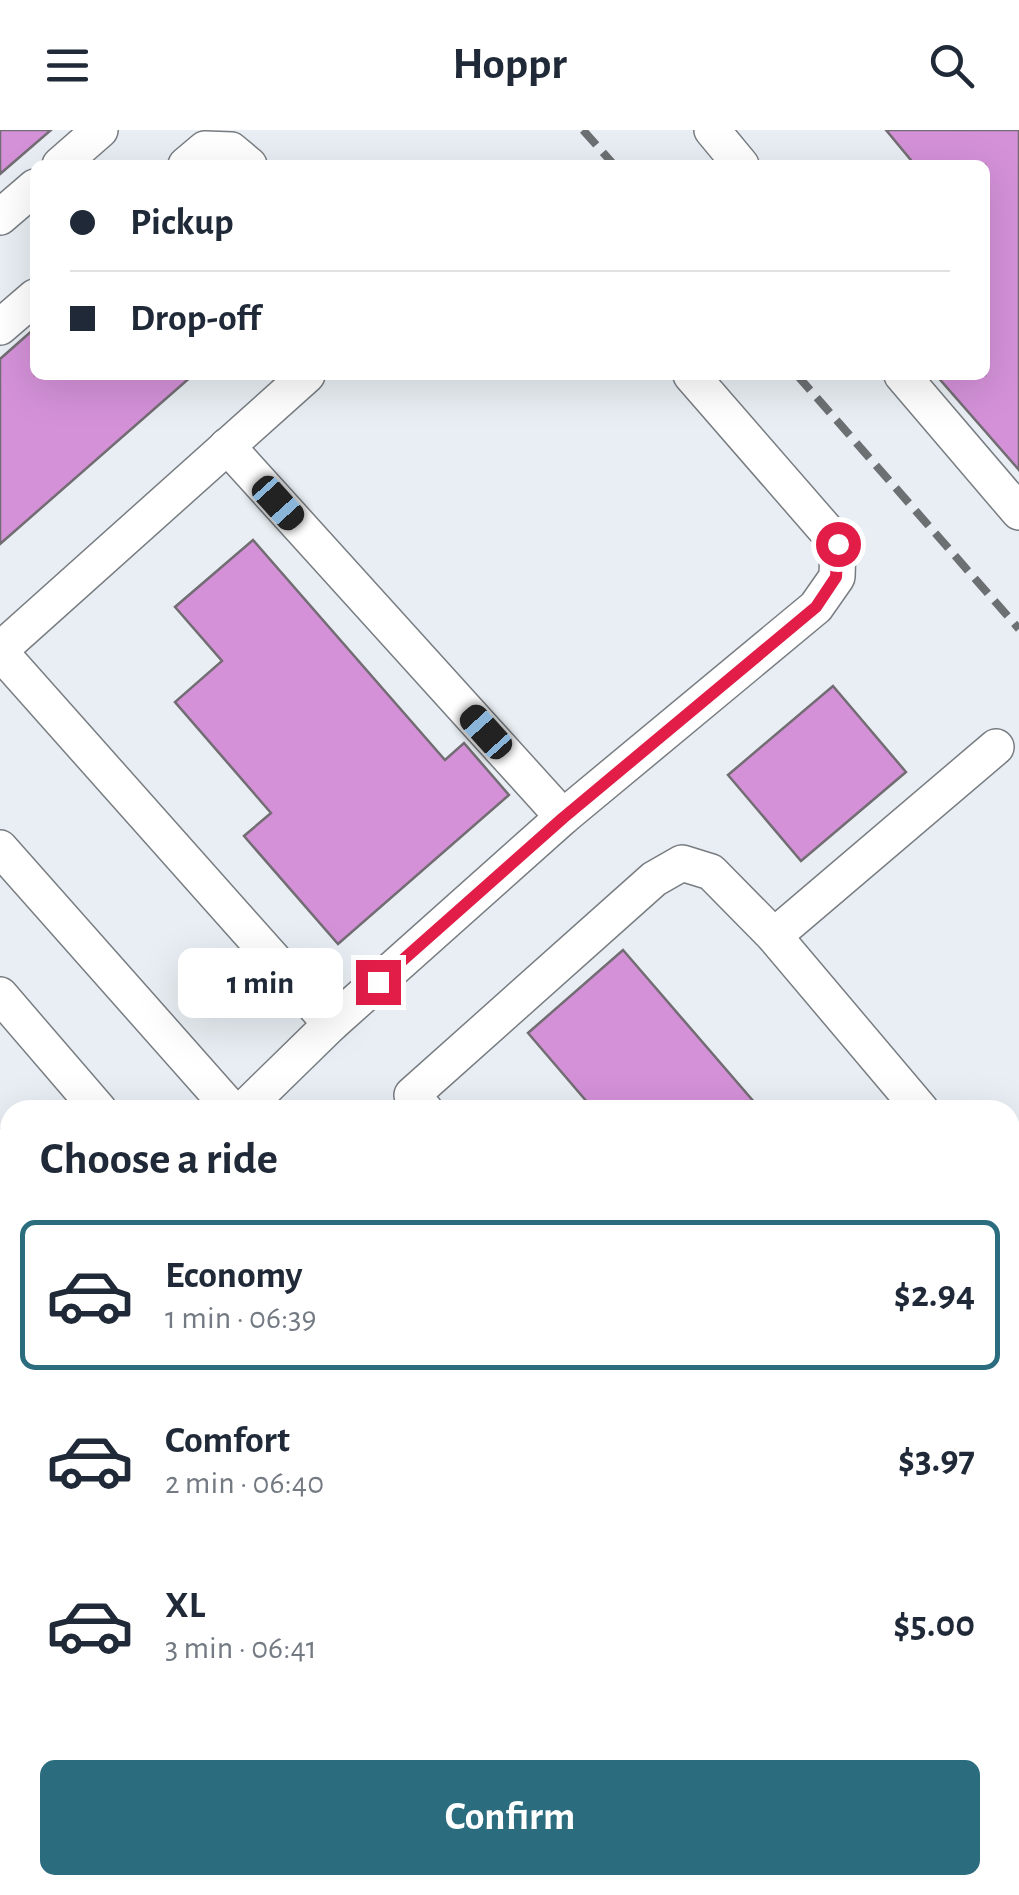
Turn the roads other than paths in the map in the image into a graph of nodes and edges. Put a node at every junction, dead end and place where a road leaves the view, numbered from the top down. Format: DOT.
graph roads {
  1 [pos="100,130"];
  2 [pos="712,130"];
  3 [pos="66,160"];
  4 [pos="192,160"];
  5 [pos="243,160"];
  6 [pos="737,160"];
  7 [pos="30,191"];
  8 [pos="0,218"];
  9 [pos="30,301"];
  10 [pos="0,328"];
  11 [pos="300,380"];
  12 [pos="695,380"];
  13 [pos="906,380"];
  14 [pos="227,446"];
  15 [pos="1019,512"];
  16 [pos="0,651"];
  17 [pos="996,747"];
  18 [pos="563,818"];
  19 [pos="0,848"];
  20 [pos="774,936"];
  21 [pos="0,995"];
  22 [pos="331,1024"];
  23 [pos="90,1100"];
  24 [pos="223,1100"];
  25 [pos="253,1100"];
  26 [pos="416,1100"];
  27 [pos="913,1100"];
  1 -- 3 [label="street"];
  2 -- 6 [label="street"];
  4 -- 5 [label="street"];
  7 -- 8 [label="street"];
  9 -- 10 [label="street"];
  11 -- 14 [label="street"];
  12 -- 18 [label="street"];
  13 -- 15 [label="street"];
  14 -- 16 [label="street"];
  14 -- 18 [label="street"];
  16 -- 22 [label="street"];
  17 -- 20 [label="street"];
  18 -- 22 [label="street"];
  19 -- 24 [label="street"];
  20 -- 26 [label="street"];
  20 -- 27 [label="street"];
  21 -- 23 [label="street"];
  22 -- 25 [label="street"];
}
